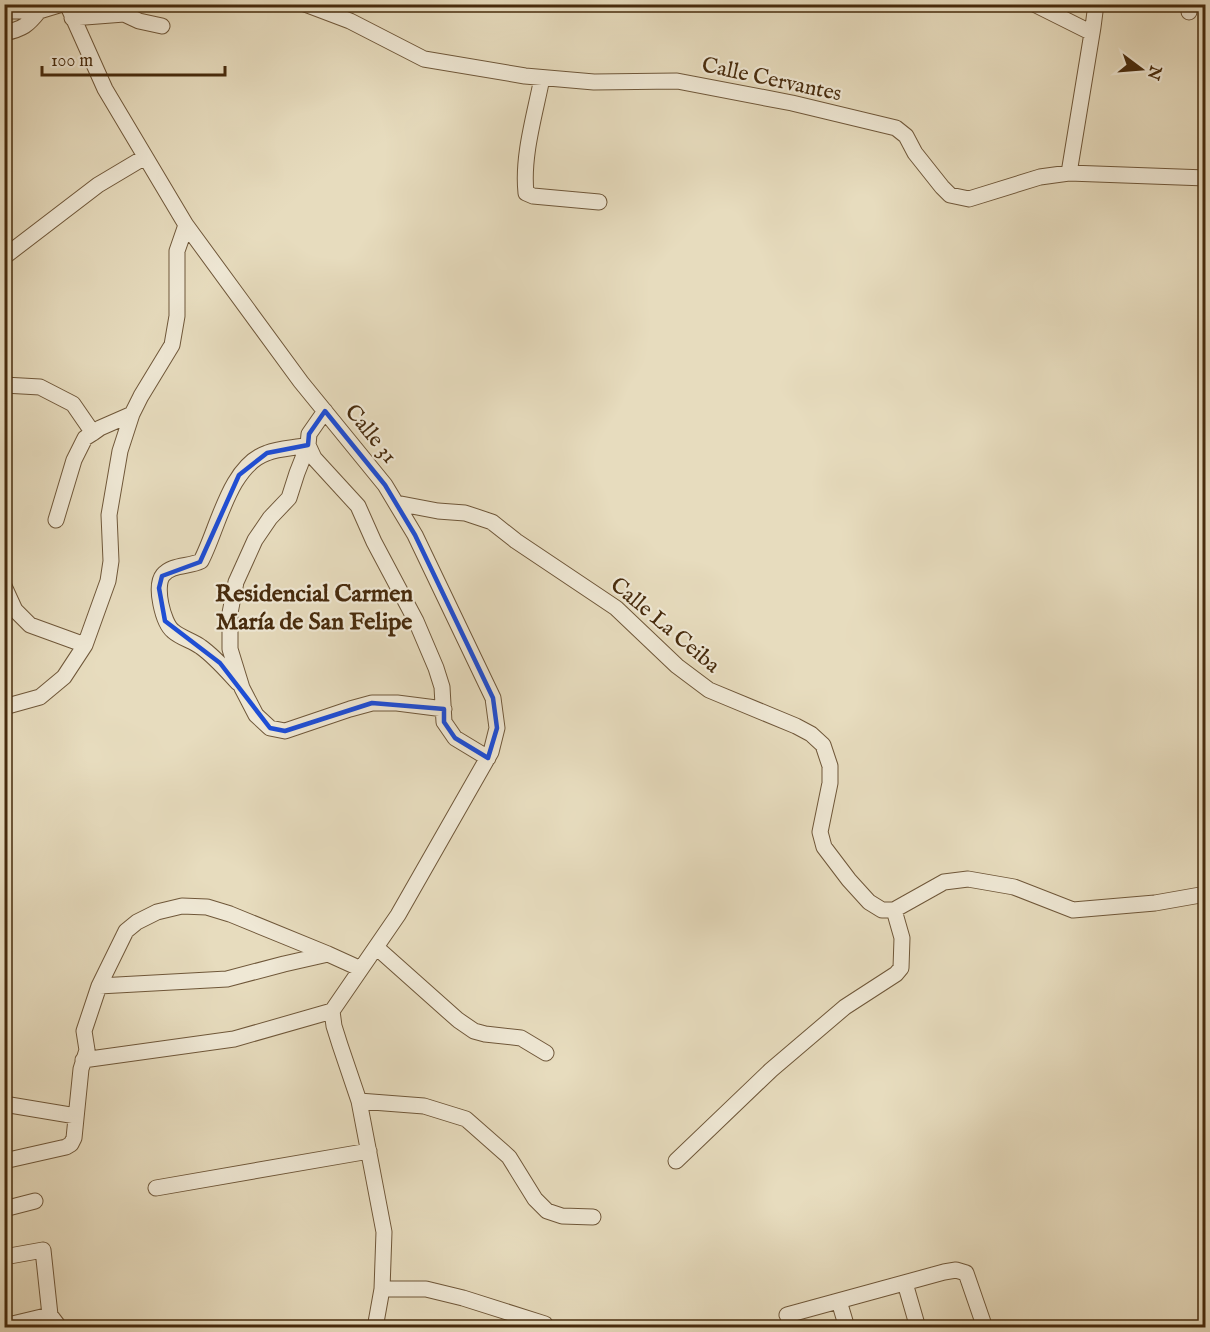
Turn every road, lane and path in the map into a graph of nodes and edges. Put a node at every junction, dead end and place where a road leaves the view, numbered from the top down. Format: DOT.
graph roads {
  1 [pos="62,4"];
  2 [pos="305,4"];
  3 [pos="1034,4"];
  4 [pos="1096,4"];
  5 [pos="4,11"];
  6 [pos="39,11"];
  7 [pos="69,11"];
  8 [pos="162,26"];
  9 [pos="4,33"];
  10 [pos="1092,33"];
  11 [pos="542,78"];
  12 [pos="145,157"];
  13 [pos="1069,173"];
  14 [pos="1206,178"];
  15 [pos="599,202"];
  16 [pos="186,225"];
  17 [pos="4,257"];
  18 [pos="4,385"];
  19 [pos="325,411"];
  20 [pos="132,414"];
  21 [pos="93,433"];
  22 [pos="308,445"];
  23 [pos="396,503"];
  24 [pos="56,520"];
  25 [pos="4,586"];
  26 [pos="85,645"];
  27 [pos="242,688"];
  28 [pos="4,707"];
  29 [pos="444,709"];
  30 [pos="488,758"];
  31 [pos="1206,894"];
  32 [pos="894,910"];
  33 [pos="376,947"];
  34 [pos="328,954"];
  35 [pos="361,969"];
  36 [pos="99,986"];
  37 [pos="332,1011"];
  38 [pos="546,1053"];
  39 [pos="83,1060"];
  40 [pos="359,1101"];
  41 [pos="4,1104"];
  42 [pos="76,1116"];
  43 [pos="369,1151"];
  44 [pos="4,1161"];
  45 [pos="676,1161"];
  46 [pos="156,1188"];
  47 [pos="35,1201"];
  48 [pos="4,1209"];
  49 [pos="593,1217"];
  50 [pos="4,1257"];
  51 [pos="905,1283"];
  52 [pos="382,1289"];
  53 [pos="839,1301"];
  54 [pos="787,1315"];
  55 [pos="55,1321"];
  56 [pos="545,1324"];
  57 [pos="4,1326"];
  58 [pos="375,1328"];
  59 [pos="847,1328"];
  60 [pos="918,1328"];
  61 [pos="985,1328"];
  1 -- 6 [label="street"];
  2 -- 11 [label="street, Calle Cervantes"];
  3 -- 10 [label="street"];
  4 -- 10 [label="street"];
  5 -- 6 [label="street"];
  6 -- 9 [label="street"];
  7 -- 8 [label="street"];
  7 -- 12 [label="street, Calle 31"];
  10 -- 13 [label="street"];
  11 -- 13 [label="street, Calle Cervantes"];
  11 -- 15 [label="street"];
  12 -- 16 [label="street, Calle 31"];
  12 -- 17 [label="street"];
  13 -- 14 [label="street, Calle Cervantes"];
  16 -- 19 [label="street, Calle 31"];
  16 -- 20 [label="street"];
  18 -- 21 [label="street"];
  19 -- 22 [label="street"];
  19 -- 23 [label="street, Calle 31"];
  20 -- 21 [label="street"];
  20 -- 26 [label="street"];
  21 -- 24 [label="street"];
  22 -- 27 [label="street"];
  22 -- 27 [label="street"];
  22 -- 29 [label="street"];
  23 -- 30 [label="street, Calle 31"];
  23 -- 32 [label="street, Calle La Ceiba"];
  25 -- 26 [label="street"];
  26 -- 28 [label="street"];
  27 -- 29 [label="street"];
  29 -- 30 [label="street"];
  30 -- 33 [label="street, Calle 31"];
  31 -- 32 [label="street"];
  32 -- 45 [label="street"];
  33 -- 35 [label="street, Calle 31"];
  33 -- 38 [label="street"];
  34 -- 35 [label="street"];
  34 -- 36 [label="street"];
  34 -- 36 [label="street"];
  35 -- 37 [label="street, Calle 31"];
  36 -- 39 [label="street"];
  37 -- 39 [label="street"];
  37 -- 40 [label="street"];
  39 -- 42 [label="street"];
  40 -- 43 [label="street"];
  40 -- 49 [label="street"];
  41 -- 42 [label="street"];
  42 -- 44 [label="street"];
  43 -- 46 [label="street"];
  43 -- 52 [label="street"];
  47 -- 48 [label="street"];
  50 -- 55 [label="street"];
  51 -- 53 [label="street"];
  51 -- 60 [label="street"];
  51 -- 61 [label="street"];
  52 -- 56 [label="street"];
  52 -- 58 [label="street"];
  53 -- 54 [label="street"];
  53 -- 59 [label="street"];
  55 -- 57 [label="street"];
}
